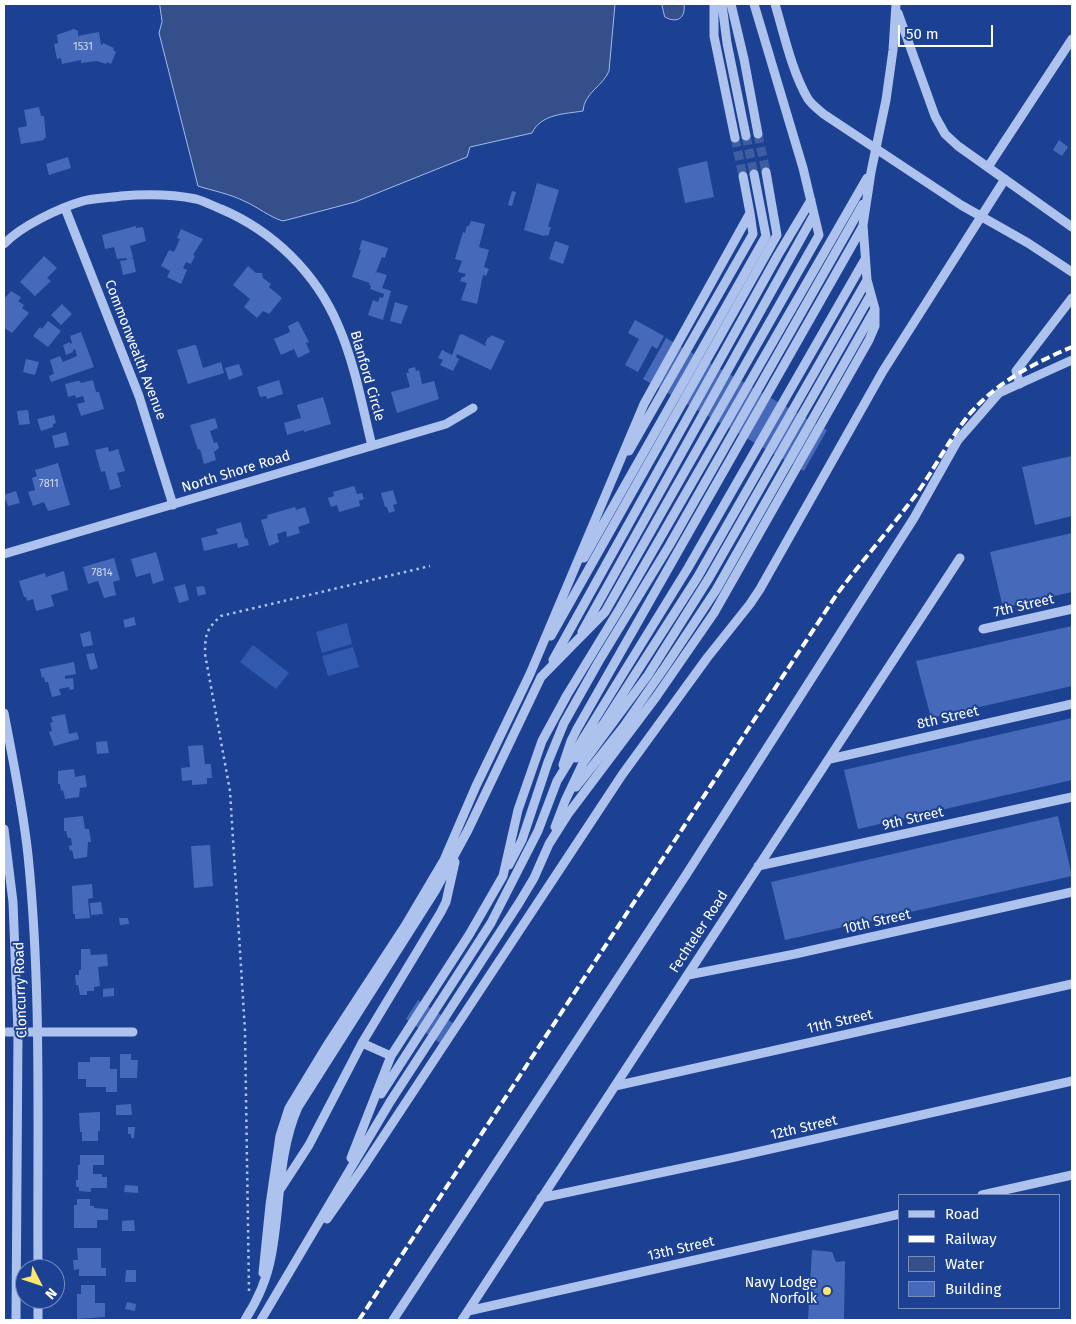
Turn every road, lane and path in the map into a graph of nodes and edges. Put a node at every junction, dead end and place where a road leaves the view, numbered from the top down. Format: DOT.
graph roads {
  1 [pos="714,4"];
  2 [pos="722,4"];
  3 [pos="730,4"];
  4 [pos="754,4"];
  5 [pos="775,4"];
  6 [pos="896,7"];
  7 [pos="1072,39"];
  8 [pos="758,134"];
  9 [pos="746,136"];
  10 [pos="735,138"];
  11 [pos="876,149"];
  12 [pos="988,167"];
  13 [pos="766,172"];
  14 [pos="871,172"];
  15 [pos="754,174"];
  16 [pos="743,176"];
  17 [pos="1005,179"];
  18 [pos="866,198"];
  19 [pos="811,200"];
  20 [pos="65,208"];
  21 [pos="814,215"];
  22 [pos="981,216"];
  23 [pos="863,226"];
  24 [pos="1072,227"];
  25 [pos="4,244"];
  26 [pos="864,260"];
  27 [pos="1072,272"];
  28 [pos="867,280"];
  29 [pos="870,296"];
  30 [pos="1072,298"];
  31 [pos="875,309"];
  32 [pos="1072,360"];
  33 [pos="1020,384"];
  34 [pos="473,408"];
  35 [pos="372,446"];
  36 [pos="173,505"];
  37 [pos="4,554"];
  38 [pos="960,558"];
  39 [pos="430,566"];
  40 [pos="562,598"];
  41 [pos="1072,609"];
  42 [pos="982,629"];
  43 [pos="576,642"];
  44 [pos="548,670"];
  45 [pos="530,674"];
  46 [pos="1072,704"];
  47 [pos="4,713"];
  48 [pos="830,759"];
  49 [pos="557,781"];
  50 [pos="1072,797"];
  51 [pos="565,801"];
  52 [pos="4,829"];
  53 [pos="549,844"];
  54 [pos="458,849"];
  55 [pos="758,866"];
  56 [pos="503,876"];
  57 [pos="1072,892"];
  58 [pos="688,975"];
  59 [pos="1072,984"];
  60 [pos="4,1032"];
  61 [pos="18,1032"];
  62 [pos="133,1032"];
  63 [pos="37,1033"];
  64 [pos="362,1043"];
  65 [pos="391,1056"];
  66 [pos="1072,1081"];
  67 [pos="615,1086"];
  68 [pos="369,1114"];
  69 [pos="1072,1175"];
  70 [pos="340,1185"];
  71 [pos="279,1191"];
  72 [pos="986,1194"];
  73 [pos="541,1198"];
  74 [pos="898,1214"];
  75 [pos="299,1258"];
  76 [pos="38,1259"];
  77 [pos="262,1286"];
  78 [pos="249,1295"];
  79 [pos="468,1310"];
  80 [pos="16,1320"];
  81 [pos="245,1320"];
  82 [pos="261,1320"];
  83 [pos="393,1320"];
  84 [pos="462,1320"];
  1 -- 10 [label="street"];
  2 -- 9 [label="street"];
  3 -- 8 [label="street"];
  4 -- 19 [label="street"];
  5 -- 11 [label="street"];
  6 -- 11 [label="street"];
  6 -- 12 [label="street"];
  7 -- 12 [label="street"];
  11 -- 14 [label="street"];
  11 -- 22 [label="street"];
  12 -- 17 [label="street"];
  13 -- 45 [label="street"];
  14 -- 18 [label="street"];
  14 -- 56 [label="street"];
  15 -- 40 [label="street"];
  16 -- 40 [label="street"];
  17 -- 22 [label="street"];
  17 -- 24 [label="street"];
  18 -- 23 [label="street"];
  18 -- 56 [label="street"];
  19 -- 21 [label="street"];
  19 -- 44 [label="street"];
  20 -- 25 [label="street, Blanford Circle"];
  20 -- 35 [label="street, Blanford Circle"];
  20 -- 36 [label="street, Commonwealth Avenue"];
  21 -- 43 [label="street"];
  21 -- 43 [label="street"];
  22 -- 27 [label="street"];
  22 -- 75 [label="street"];
  23 -- 26 [label="street"];
  23 -- 49 [label="street"];
  26 -- 28 [label="street"];
  26 -- 49 [label="street"];
  28 -- 29 [label="street"];
  28 -- 49 [label="street"];
  29 -- 31 [label="street"];
  29 -- 51 [label="street"];
  30 -- 33 [label="street"];
  31 -- 51 [label="street"];
  31 -- 53 [label="street"];
  32 -- 33 [label="street"];
  33 -- 83 [label="street"];
  34 -- 35 [label="street, North Shore Road"];
  35 -- 36 [label="street, North Shore Road"];
  36 -- 37 [label="street, North Shore Road"];
  38 -- 48 [label="street, Fechteler Road"];
  39 -- 78 [label="path"];
  40 -- 45 [label="street"];
  41 -- 42 [label="street, 7th Street"];
  43 -- 44 [label="street"];
  44 -- 54 [label="street"];
  45 -- 77 [label="street"];
  46 -- 48 [label="street, 8th Street"];
  47 -- 63 [label="street, Cloncurry Road"];
  48 -- 55 [label="street, Fechteler Road"];
  49 -- 68 [label="street"];
  50 -- 55 [label="street, 9th Street"];
  51 -- 53 [label="street"];
  52 -- 61 [label="street, Cloncurry Road"];
  53 -- 70 [label="street"];
  54 -- 64 [label="street"];
  54 -- 71 [label="street"];
  55 -- 58 [label="street, Fechteler Road"];
  56 -- 65 [label="street"];
  57 -- 58 [label="street, 10th Street"];
  58 -- 67 [label="street, Fechteler Road"];
  59 -- 67 [label="street, 11th Street"];
  60 -- 61 [label="street"];
  61 -- 63 [label="street"];
  61 -- 80 [label="street, Cloncurry Road"];
  62 -- 63 [label="street"];
  63 -- 76 [label="street, Cloncurry Road"];
  64 -- 65 [label="street"];
  64 -- 71 [label="street"];
  65 -- 68 [label="street"];
  66 -- 73 [label="street, 12th Street"];
  67 -- 73 [label="street, Fechteler Road"];
  68 -- 70 [label="street"];
  69 -- 72 [label="street"];
  70 -- 75 [label="street"];
  71 -- 77 [label="street"];
  73 -- 79 [label="street, Fechteler Road"];
  74 -- 79 [label="street, 13th Street"];
  75 -- 82 [label="street"];
  77 -- 81 [label="street"];
  79 -- 84 [label="street, Fechteler Road"];
}
